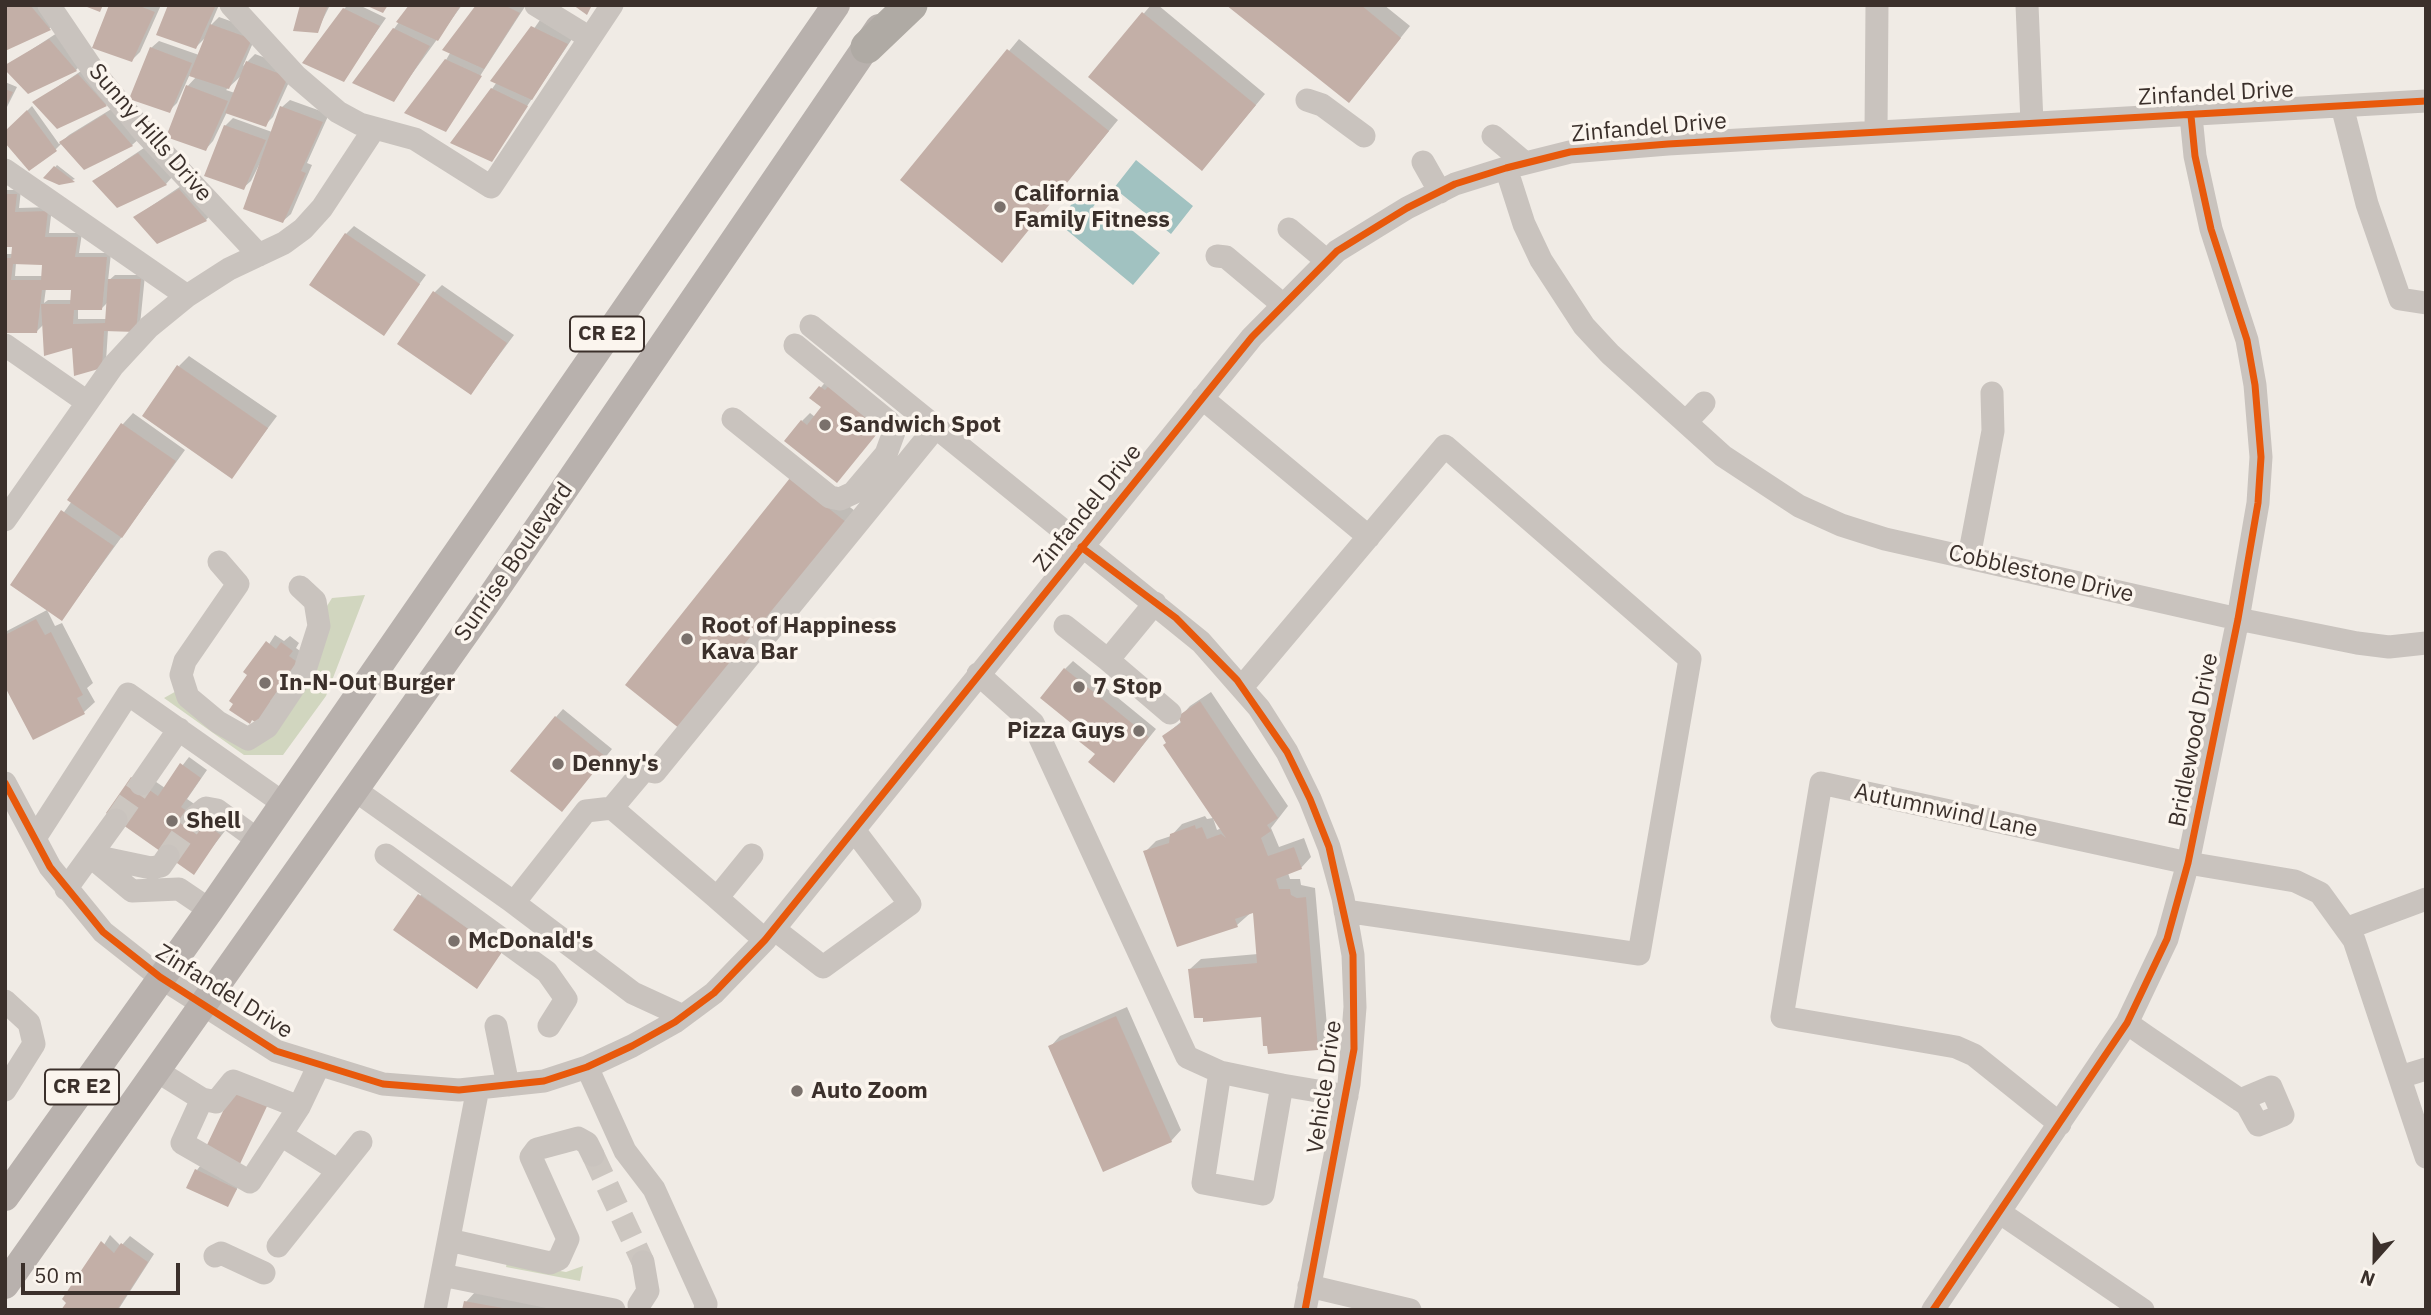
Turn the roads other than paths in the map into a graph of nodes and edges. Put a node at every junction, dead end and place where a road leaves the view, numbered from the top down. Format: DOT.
graph roads {
  1 [pos="49,5"];
  2 [pos="231,5"];
  3 [pos="536,5"];
  4 [pos="612,5"];
  5 [pos="836,5"];
  6 [pos="894,5"];
  7 [pos="911,5"];
  8 [pos="1877,5"];
  9 [pos="2027,5"];
  10 [pos="590,38"];
  11 [pos="867,47"];
  12 [pos="1307,100"];
  13 [pos="2426,101"];
  14 [pos="2342,106"];
  15 [pos="2191,116"];
  16 [pos="2032,123"];
  17 [pos="374,129"];
  18 [pos="1876,132"];
  19 [pos="1364,136"];
  20 [pos="1493,136"];
  21 [pos="1423,162"];
  22 [pos="1516,165"];
  23 [pos="5,170"];
  24 [pos="1440,192"];
  25 [pos="1289,229"];
  26 [pos="259,255"];
  27 [pos="1217,256"];
  28 [pos="1327,261"];
  29 [pos="187,296"];
  30 [pos="2426,303"];
  31 [pos="1282,304"];
  32 [pos="811,326"];
  33 [pos="5,345"];
  34 [pos="795,345"];
  35 [pos="1992,393"];
  36 [pos="1202,398"];
  37 [pos="87,402"];
  38 [pos="1704,403"];
  39 [pos="733,419"];
  40 [pos="1686,422"];
  41 [pos="936,427"];
  42 [pos="5,520"];
  43 [pos="1369,537"];
  44 [pos="1081,547"];
  45 [pos="1969,558"];
  46 [pos="219,562"];
  47 [pos="300,587"];
  48 [pos="1155,603"];
  49 [pos="2238,619"];
  50 [pos="1065,626"];
  51 [pos="2426,643"];
  52 [pos="1108,660"];
  53 [pos="978,674"];
  54 [pos="1242,687"];
  55 [pos="1170,713"];
  56 [pos="179,729"];
  57 [pos="5,783"];
  58 [pos="141,784"];
  59 [pos="355,790"];
  60 [pos="283,803"];
  61 [pos="612,808"];
  62 [pos="195,817"];
  63 [pos="116,820"];
  64 [pos="854,830"];
  65 [pos="35,838"];
  66 [pos="258,839"];
  67 [pos="386,855"];
  68 [pos="752,855"];
  69 [pos="90,856"];
  70 [pos="167,856"];
  71 [pos="2188,863"];
  72 [pos="66,889"];
  73 [pos="717,898"];
  74 [pos="2426,899"];
  75 [pos="510,900"];
  76 [pos="210,910"];
  77 [pos="1345,911"];
  78 [pos="2348,928"];
  79 [pos="770,935"];
  80 [pos="160,977"];
  81 [pos="5,1001"];
  82 [pos="204,1006"];
  83 [pos="683,1016"];
  84 [pos="2127,1023"];
  85 [pos="496,1026"];
  86 [pos="549,1026"];
  87 [pos="319,1065"];
  88 [pos="587,1067"];
  89 [pos="2426,1069"];
  90 [pos="157,1071"];
  91 [pos="1220,1072"];
  92 [pos="2400,1077"];
  93 [pos="508,1085"];
  94 [pos="1282,1085"];
  95 [pos="478,1088"];
  96 [pos="5,1090"];
  97 [pos="1347,1096"];
  98 [pos="202,1099"];
  99 [pos="2240,1100"];
  100 [pos="299,1107"];
  101 [pos="2060,1124"];
  102 [pos="281,1135"];
  103 [pos="361,1142"];
  104 [pos="593,1155"];
  105 [pos="2426,1157"];
  106 [pos="337,1170"];
  107 [pos="5,1197"];
  108 [pos="1999,1212"];
  109 [pos="449,1240"];
  110 [pos="278,1246"];
  111 [pos="215,1256"];
  112 [pos="643,1262"];
  113 [pos="264,1273"];
  114 [pos="442,1275"];
  115 [pos="5,1285"];
  116 [pos="1309,1286"];
  117 [pos="2129,1306"];
  118 [pos="642,1308"];
  119 [pos="435,1310"];
  120 [pos="614,1310"];
  121 [pos="705,1310"];
  122 [pos="1305,1310"];
  123 [pos="1410,1310"];
  124 [pos="1933,1310"];
  1 -- 26 [label="street, Sunny Hills Drive"];
  2 -- 17 [label="street"];
  3 -- 10 [label="street"];
  4 -- 10 [label="street"];
  5 -- 60 [label="main road, CR E2"];
  6 -- 11 [label="main road, Sunrise Boulevard / CR E2"];
  7 -- 11 [label="highway"];
  8 -- 18 [label="street"];
  9 -- 16 [label="street"];
  10 -- 17 [label="street"];
  11 -- 59 [label="main road, Sunrise Boulevard / CR E2"];
  12 -- 19 [label="street"];
  13 -- 14 [label="street, Zinfandel Drive"];
  14 -- 15 [label="street, Zinfandel Drive"];
  14 -- 30 [label="street"];
  15 -- 16 [label="street, Zinfandel Drive"];
  15 -- 49 [label="street, Bridlewood Drive"];
  16 -- 18 [label="street, Zinfandel Drive"];
  17 -- 26 [label="street"];
  18 -- 22 [label="street, Zinfandel Drive"];
  20 -- 22 [label="street"];
  21 -- 24 [label="street"];
  22 -- 24 [label="street, Zinfandel Drive"];
  22 -- 40 [label="street, Cobblestone Drive"];
  23 -- 29 [label="street"];
  24 -- 28 [label="street, Zinfandel Drive"];
  25 -- 28 [label="street"];
  26 -- 29 [label="street"];
  27 -- 31 [label="street"];
  28 -- 31 [label="street, Zinfandel Drive"];
  29 -- 37 [label="street"];
  31 -- 36 [label="street, Zinfandel Drive"];
  32 -- 41 [label="street, Vehicle Drive"];
  33 -- 37 [label="street"];
  34 -- 39 [label="street"];
  35 -- 45 [label="street"];
  36 -- 43 [label="street"];
  36 -- 44 [label="street, Zinfandel Drive"];
  37 -- 42 [label="street"];
  38 -- 40 [label="street"];
  40 -- 45 [label="street, Cobblestone Drive"];
  41 -- 44 [label="street, Vehicle Drive"];
  41 -- 61 [label="street"];
  43 -- 54 [label="street"];
  43 -- 77 [label="street"];
  44 -- 48 [label="street, Vehicle Drive"];
  44 -- 53 [label="street, Zinfandel Drive"];
  45 -- 49 [label="street, Cobblestone Drive"];
  46 -- 47 [label="street"];
  48 -- 52 [label="street"];
  48 -- 54 [label="street, Vehicle Drive"];
  49 -- 51 [label="street, Cobblestone Drive"];
  49 -- 71 [label="street, Bridlewood Drive"];
  50 -- 52 [label="street"];
  52 -- 55 [label="street"];
  53 -- 64 [label="street, Zinfandel Drive"];
  53 -- 91 [label="street"];
  54 -- 77 [label="street, Vehicle Drive"];
  56 -- 58 [label="street"];
  56 -- 60 [label="street"];
  56 -- 65 [label="street"];
  57 -- 65 [label="street, Zinfandel Drive"];
  59 -- 75 [label="street"];
  59 -- 82 [label="main road, Sunrise Boulevard / CR E2"];
  60 -- 66 [label="main road, CR E2"];
  61 -- 73 [label="street"];
  61 -- 75 [label="street"];
  62 -- 66 [label="street"];
  63 -- 69 [label="street"];
  64 -- 79 [label="street, Zinfandel Drive"];
  64 -- 79 [label="street"];
  65 -- 72 [label="street, Zinfandel Drive"];
  66 -- 76 [label="main road, CR E2"];
  67 -- 86 [label="street"];
  68 -- 73 [label="street"];
  69 -- 70 [label="street"];
  69 -- 72 [label="street"];
  69 -- 76 [label="street"];
  71 -- 78 [label="street, Autumnwind Lane"];
  71 -- 84 [label="street, Bridlewood Drive"];
  71 -- 101 [label="street, Autumnwind Lane"];
  72 -- 80 [label="street, Zinfandel Drive"];
  73 -- 79 [label="street"];
  74 -- 78 [label="street"];
  75 -- 83 [label="street"];
  76 -- 80 [label="main road, CR E2"];
  77 -- 97 [label="street, Vehicle Drive"];
  78 -- 92 [label="street, Autumnwind Lane"];
  79 -- 83 [label="street, Zinfandel Drive"];
  80 -- 82 [label="street, Zinfandel Drive"];
  80 -- 107 [label="main road, CR E2"];
  81 -- 96 [label="street"];
  82 -- 87 [label="street, Zinfandel Drive"];
  82 -- 90 [label="main road, Sunrise Boulevard / CR E2"];
  83 -- 88 [label="street, Zinfandel Drive"];
  84 -- 99 [label="street"];
  84 -- 101 [label="street, Bridlewood Drive"];
  85 -- 93 [label="street"];
  87 -- 95 [label="street, Zinfandel Drive"];
  87 -- 100 [label="street"];
  88 -- 93 [label="street, Zinfandel Drive"];
  88 -- 121 [label="street"];
  89 -- 92 [label="street"];
  90 -- 98 [label="street"];
  90 -- 115 [label="main road, Sunrise Boulevard / CR E2"];
  91 -- 94 [label="street"];
  91 -- 94 [label="street"];
  92 -- 105 [label="street, Autumnwind Lane"];
  93 -- 95 [label="street, Zinfandel Drive"];
  94 -- 97 [label="street"];
  95 -- 109 [label="street"];
  97 -- 116 [label="street, Vehicle Drive"];
  98 -- 100 [label="street"];
  98 -- 102 [label="street"];
  100 -- 102 [label="street"];
  101 -- 108 [label="street, Bridlewood Drive"];
  102 -- 106 [label="street"];
  103 -- 106 [label="street"];
  104 -- 109 [label="street"];
  106 -- 110 [label="street"];
  108 -- 117 [label="street"];
  108 -- 124 [label="street, Bridlewood Drive"];
  109 -- 114 [label="street"];
  111 -- 113 [label="street"];
  112 -- 118 [label="street"];
  114 -- 119 [label="street"];
  114 -- 120 [label="street"];
  116 -- 122 [label="street, Vehicle Drive"];
  116 -- 123 [label="street"];
}
